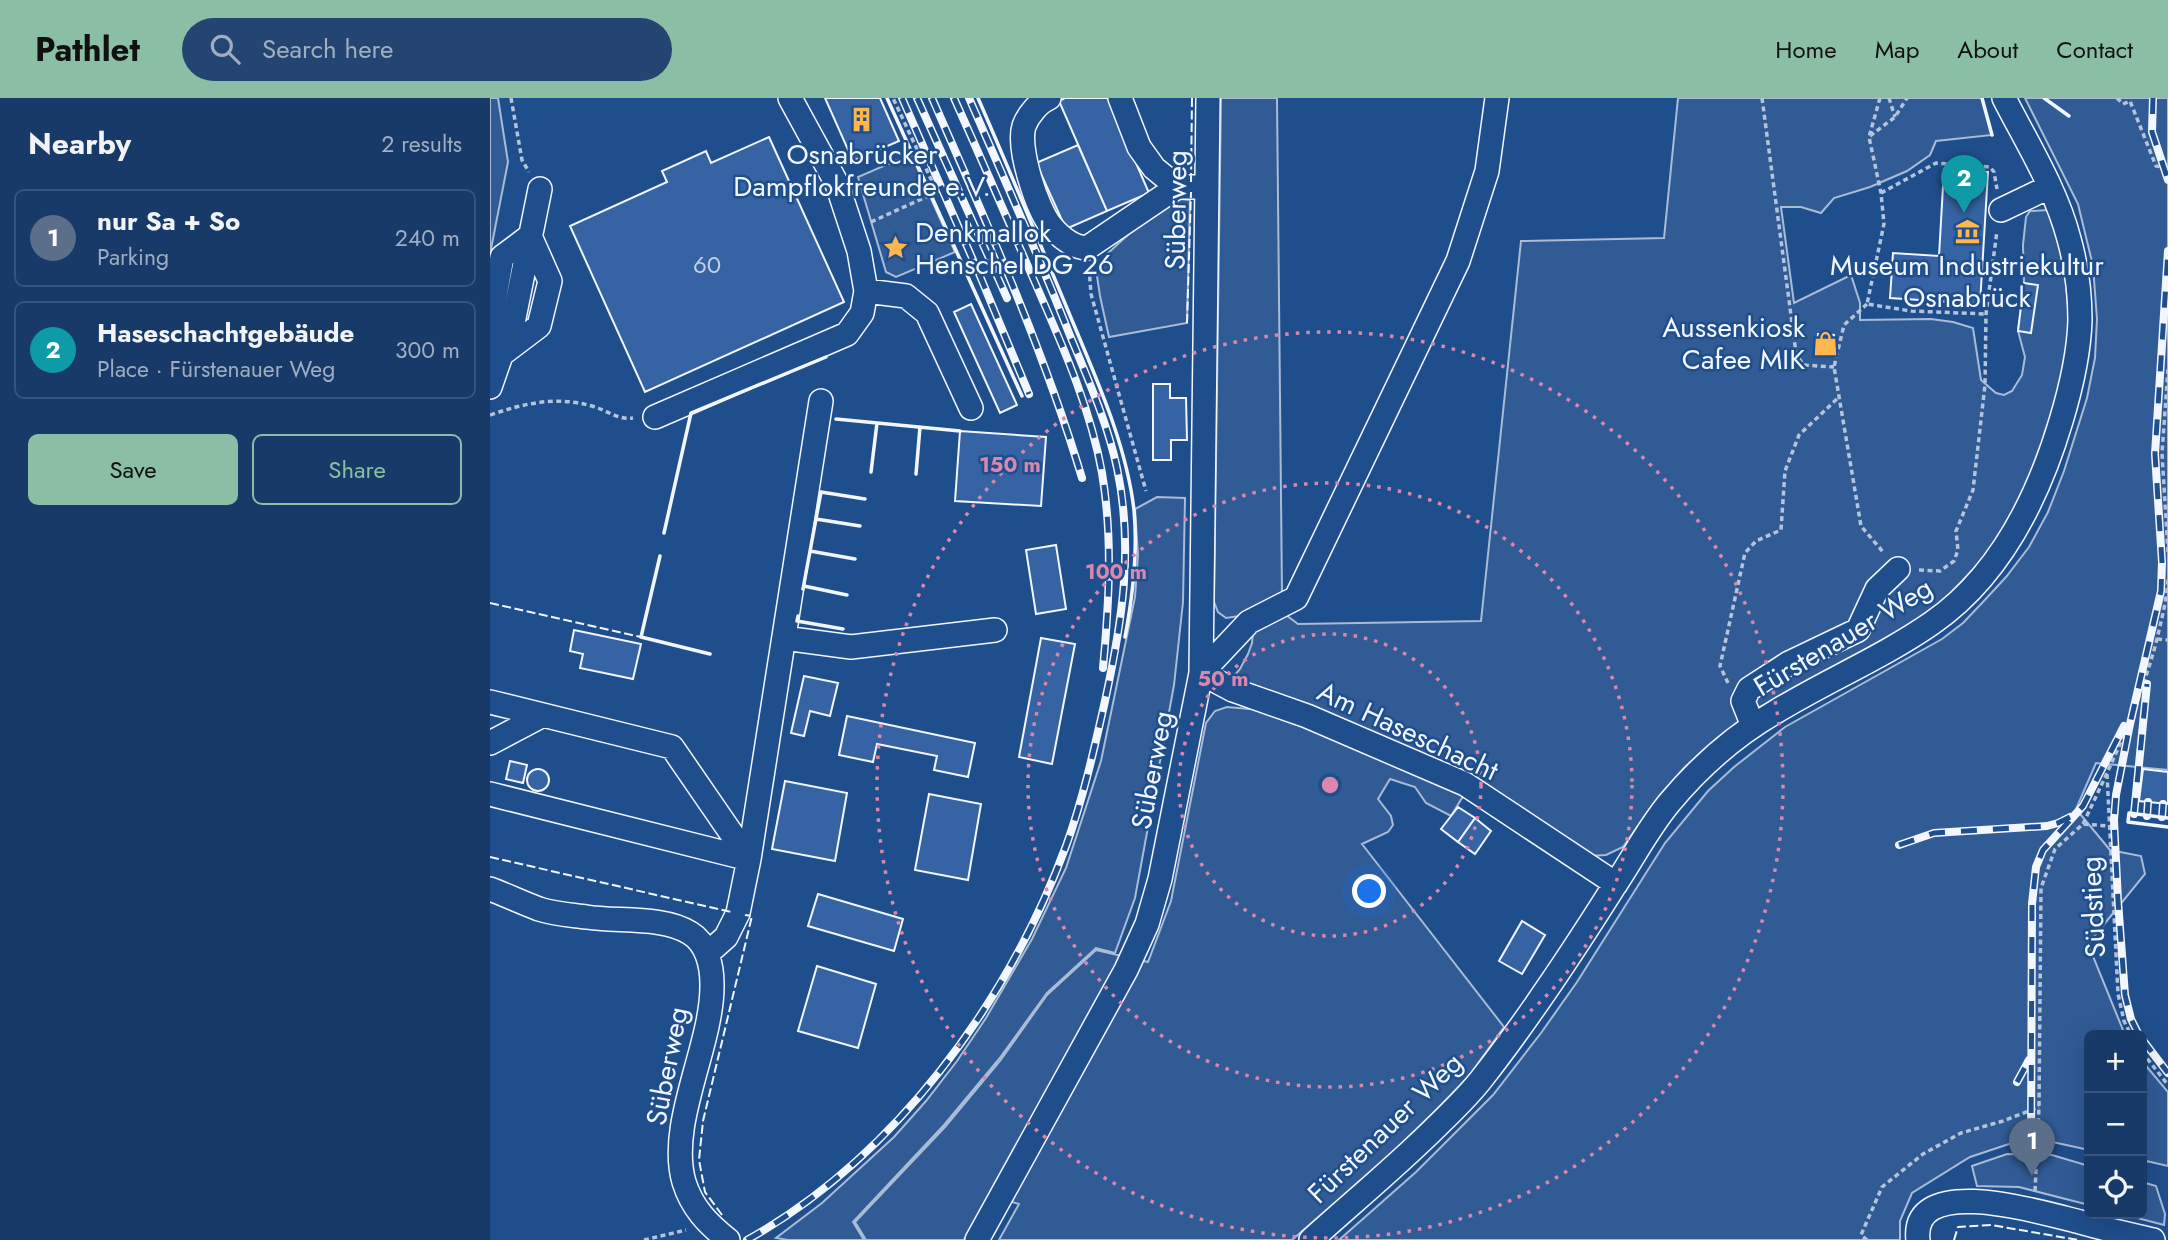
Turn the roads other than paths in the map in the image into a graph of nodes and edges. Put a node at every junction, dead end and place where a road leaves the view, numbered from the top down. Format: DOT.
graph roads {
  1 [pos="790,98"];
  2 [pos="1120,98"];
  3 [pos="1208,98"];
  4 [pos="1497,98"];
  5 [pos="2004,98"];
  6 [pos="1042,99"];
  7 [pos="1177,187"];
  8 [pos="1206,187"];
  9 [pos="2049,187"];
  10 [pos="540,189"];
  11 [pos="2001,210"];
  12 [pos="866,291"];
  13 [pos="490,387"];
  14 [pos="821,401"];
  15 [pos="971,408"];
  16 [pos="655,416"];
  17 [pos="1898,569"];
  18 [pos="995,630"];
  19 [pos="784,638"];
  20 [pos="1201,673"];
  21 [pos="490,702"];
  22 [pos="543,715"];
  23 [pos="1753,726"];
  24 [pos="490,743"];
  25 [pos="490,794"];
  26 [pos="750,859"];
  27 [pos="1616,884"];
  28 [pos="490,889"];
  29 [pos="708,953"];
  30 [pos="728,1240"];
  31 [pos="977,1240"];
  32 [pos="1311,1240"];
  33 [pos="1917,1240"];
  34 [pos="2153,1240"];
  1 -- 12 [label="street"];
  2 -- 7 [label="street"];
  3 -- 8 [label="street, Süberweg"];
  4 -- 20 [label="street"];
  5 -- 9 [label="street, Fürstenauer Weg"];
  6 -- 7 [label="street"];
  7 -- 8 [label="street"];
  8 -- 20 [label="street, Süberweg"];
  9 -- 11 [label="street"];
  9 -- 23 [label="street, Fürstenauer Weg"];
  10 -- 13 [label="street"];
  12 -- 15 [label="street"];
  12 -- 16 [label="street"];
  14 -- 19 [label="street"];
  17 -- 23 [label="street, Fürstenauer Weg"];
  18 -- 19 [label="street"];
  19 -- 26 [label="street"];
  20 -- 27 [label="street, Am Haseschacht"];
  20 -- 31 [label="street, Süberweg"];
  21 -- 22 [label="street"];
  22 -- 24 [label="street"];
  22 -- 26 [label="street"];
  23 -- 27 [label="street, Fürstenauer Weg"];
  25 -- 26 [label="street"];
  26 -- 29 [label="street"];
  27 -- 32 [label="street, Fürstenauer Weg"];
  28 -- 29 [label="street"];
  29 -- 30 [label="street, Süberweg"];
  33 -- 34 [label="street"];
}
